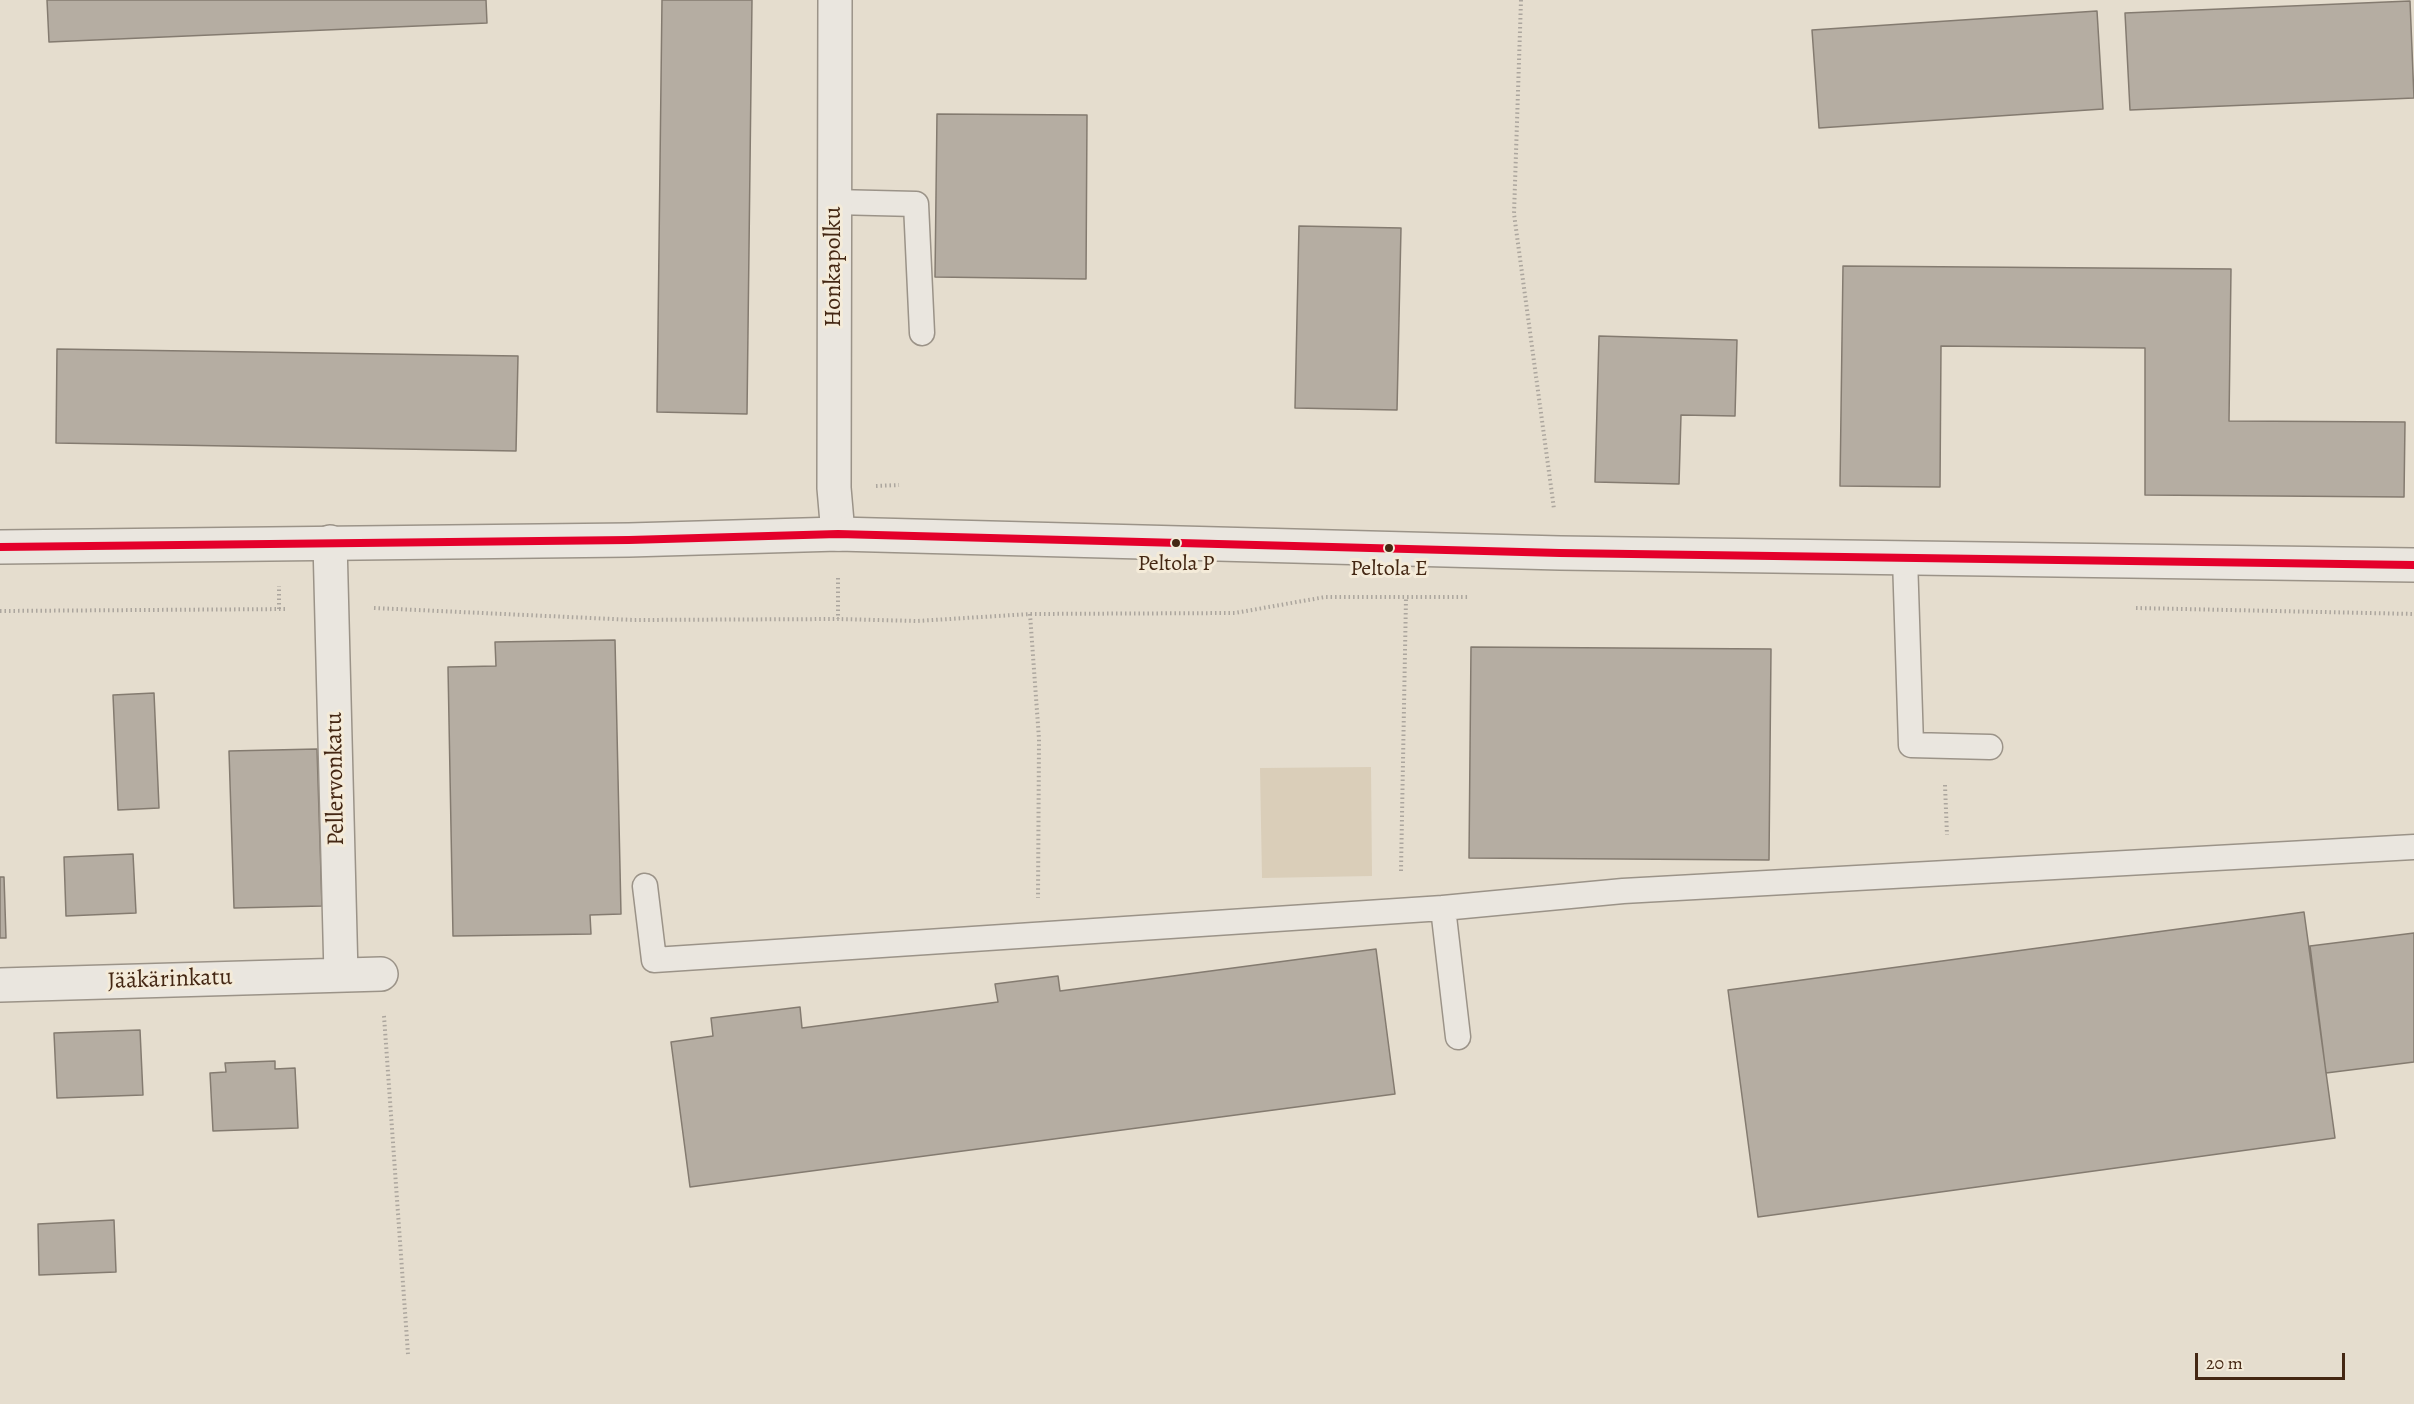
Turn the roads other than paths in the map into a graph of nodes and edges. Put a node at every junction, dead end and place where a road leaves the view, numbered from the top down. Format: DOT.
graph roads {
  1 [pos="835,0"];
  2 [pos="834,202"];
  3 [pos="922,333"];
  4 [pos="838,534"];
  5 [pos="330,542"];
  6 [pos="0,547"];
  7 [pos="1905,558"];
  8 [pos="2414,565"];
  9 [pos="1990,747"];
  10 [pos="2414,847"];
  11 [pos="645,886"];
  12 [pos="1443,908"];
  13 [pos="381,974"];
  14 [pos="341,975"];
  15 [pos="0,985"];
  16 [pos="1458,1037"];
  1 -- 2 [label="street, Honkapolku"];
  2 -- 3 [label="lane"];
  2 -- 4 [label="street, Honkapolku"];
  4 -- 5 [label="street"];
  4 -- 7 [label="street"];
  5 -- 6 [label="street"];
  5 -- 14 [label="street, Pellervonkatu"];
  7 -- 8 [label="street"];
  7 -- 9 [label="lane"];
  10 -- 12 [label="lane"];
  11 -- 12 [label="lane"];
  12 -- 16 [label="lane"];
  13 -- 14 [label="street"];
  14 -- 15 [label="street, Jääkärinkatu"];
}
